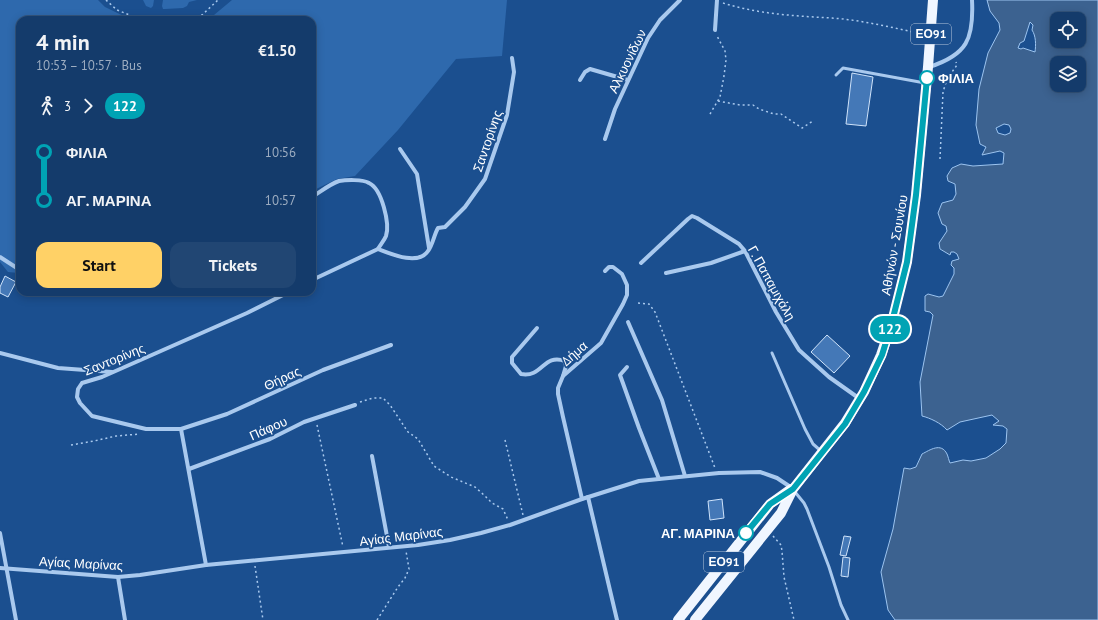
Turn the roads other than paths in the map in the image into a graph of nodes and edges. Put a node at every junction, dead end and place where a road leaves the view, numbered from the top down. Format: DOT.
graph roads {
  1 [pos="680,0"];
  2 [pos="933,0"];
  3 [pos="972,0"];
  4 [pos="717,1"];
  5 [pos="715,30"];
  6 [pos="512,58"];
  7 [pos="928,67"];
  8 [pos="836,74"];
  9 [pos="580,80"];
  10 [pos="628,80"];
  11 [pos="927,83"];
  12 [pos="605,139"];
  13 [pos="400,149"];
  14 [pos="316,195"];
  15 [pos="378,249"];
  16 [pos="429,249"];
  17 [pos="745,251"];
  18 [pos="0,257"];
  19 [pos="641,263"];
  20 [pos="16,267"];
  21 [pos="605,270"];
  22 [pos="666,273"];
  23 [pos="316,278"];
  24 [pos="281,296"];
  25 [pos="628,322"];
  26 [pos="537,328"];
  27 [pos="391,345"];
  28 [pos="0,353"];
  29 [pos="772,353"];
  30 [pos="627,367"];
  31 [pos="114,372"];
  32 [pos="563,376"];
  33 [pos="860,399"];
  34 [pos="355,405"];
  35 [pos="181,429"];
  36 [pos="823,452"];
  37 [pos="372,456"];
  38 [pos="189,469"];
  39 [pos="685,476"];
  40 [pos="659,479"];
  41 [pos="793,489"];
  42 [pos="588,497"];
  43 [pos="582,499"];
  44 [pos="0,533"];
  45 [pos="389,547"];
  46 [pos="206,565"];
  47 [pos="0,568"];
  48 [pos="7,569"];
  49 [pos="118,577"];
  50 [pos="16,620"];
  51 [pos="125,620"];
  52 [pos="617,620"];
  53 [pos="678,620"];
  54 [pos="695,620"];
  55 [pos="848,620"];
  1 -- 10 [label="street, Αλκυονίδων"];
  2 -- 7 [label="main road, Αθήνών - Σουνίου / ΕΟ91"];
  3 -- 7 [label="street"];
  4 -- 5 [label="street"];
  6 -- 16 [label="street, Σαντορίνης"];
  7 -- 11 [label="main road, Αθήνών - Σουνίου / ΕΟ91"];
  8 -- 11 [label="lane"];
  9 -- 10 [label="street"];
  10 -- 12 [label="street, Αλκυονίδων"];
  11 -- 33 [label="main road, Αθήνών - Σουνίου / ΕΟ91"];
  13 -- 16 [label="street"];
  14 -- 15 [label="street"];
  15 -- 16 [label="street"];
  15 -- 23 [label="street"];
  17 -- 19 [label="street, Γ. Παπαμιχάλη"];
  17 -- 22 [label="street"];
  17 -- 33 [label="street, Γ. Παπαμιχάλη"];
  18 -- 20 [label="street"];
  21 -- 32 [label="street, Δήμα"];
  24 -- 31 [label="street, Σαντορίνης"];
  25 -- 39 [label="street"];
  26 -- 32 [label="street"];
  27 -- 35 [label="street, Θήρας"];
  28 -- 31 [label="street"];
  29 -- 36 [label="lane"];
  30 -- 40 [label="street"];
  31 -- 35 [label="street, Σαντορίνης"];
  32 -- 43 [label="street, Δήμα"];
  33 -- 36 [label="main road, Αθήνών - Σουνίου / ΕΟ91"];
  34 -- 38 [label="street, Πάφου"];
  35 -- 38 [label="street"];
  36 -- 41 [label="main road, Αθήνών - Σουνίου / ΕΟ91"];
  37 -- 45 [label="street"];
  38 -- 46 [label="street"];
  39 -- 40 [label="street, Αγίας Μαρίνας"];
  39 -- 41 [label="street, Αγίας Μαρίνας"];
  40 -- 42 [label="street, Αγίας Μαρίνας"];
  41 -- 53 [label="main road, Αθήνών - Σουνίου / ΕΟ91"];
  41 -- 54 [label="main road, Αθήνών - Σουνίου / ΕΟ91"];
  41 -- 55 [label="lane"];
  42 -- 43 [label="street, Αγίας Μαρίνας"];
  42 -- 52 [label="street"];
  43 -- 45 [label="street, Αγίας Μαρίνας"];
  44 -- 48 [label="street"];
  45 -- 46 [label="street, Αγίας Μαρίνας"];
  46 -- 49 [label="street, Αγίας Μαρίνας"];
  47 -- 48 [label="street, Αγίας Μαρίνας"];
  48 -- 49 [label="street, Αγίας Μαρίνας"];
  48 -- 50 [label="street"];
  49 -- 51 [label="street"];
}
